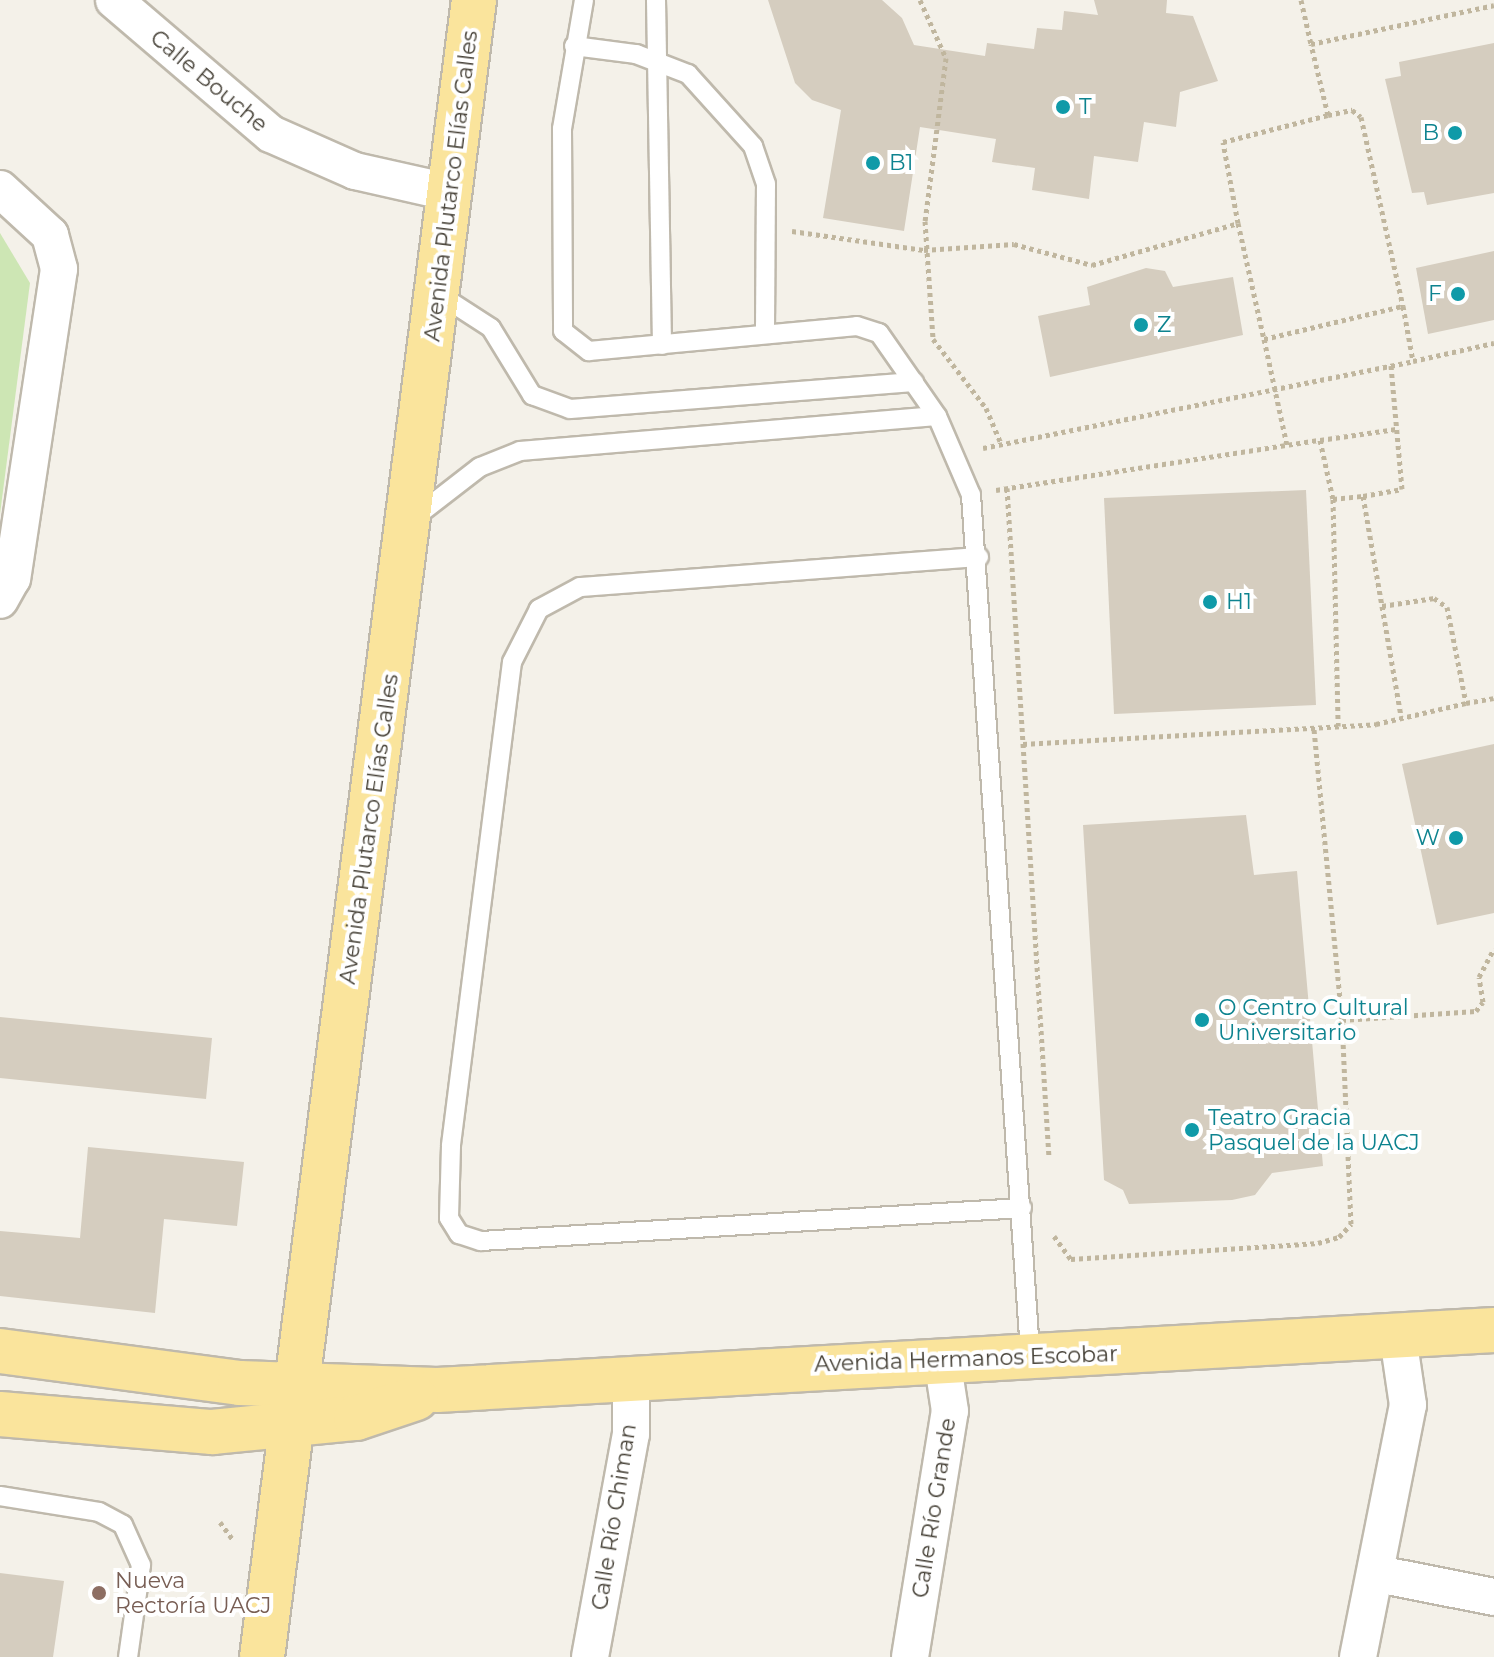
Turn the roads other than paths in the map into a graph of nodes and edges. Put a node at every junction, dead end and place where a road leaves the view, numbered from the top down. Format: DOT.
graph roads {
  1 [pos="114,0"];
  2 [pos="474,0"];
  3 [pos="584,0"];
  4 [pos="656,0"];
  5 [pos="574,46"];
  6 [pos="657,62"];
  7 [pos="0,189"];
  8 [pos="448,192"];
  9 [pos="437,293"];
  10 [pos="765,333"];
  11 [pos="662,345"];
  12 [pos="914,382"];
  13 [pos="937,416"];
  14 [pos="410,521"];
  15 [pos="979,557"];
  16 [pos="0,600"];
  17 [pos="1022,1208"];
  18 [pos="1494,1330"];
  19 [pos="1398,1337"];
  20 [pos="0,1351"];
  21 [pos="1030,1352"];
  22 [pos="942,1359"];
  23 [pos="631,1376"];
  24 [pos="292,1406"];
  25 [pos="0,1414"];
  26 [pos="0,1496"];
  27 [pos="1378,1574"];
  28 [pos="1494,1597"];
  29 [pos="128,1657"];
  30 [pos="262,1657"];
  31 [pos="590,1657"];
  32 [pos="910,1657"];
  33 [pos="1358,1657"];
  1 -- 8 [label="street, Calle Bouche"];
  2 -- 8 [label="main road, Avenida Plutarco Elías Calles"];
  3 -- 5 [label="lane"];
  4 -- 6 [label="lane"];
  5 -- 6 [label="lane"];
  5 -- 11 [label="lane"];
  6 -- 10 [label="lane"];
  6 -- 11 [label="lane"];
  7 -- 16 [label="street"];
  8 -- 9 [label="main road, Avenida Plutarco Elías Calles"];
  9 -- 12 [label="lane"];
  9 -- 14 [label="main road, Avenida Plutarco Elías Calles"];
  10 -- 11 [label="lane"];
  10 -- 12 [label="lane"];
  12 -- 13 [label="lane"];
  13 -- 14 [label="lane"];
  13 -- 15 [label="lane"];
  14 -- 24 [label="main road, Avenida Plutarco Elías Calles"];
  15 -- 17 [label="lane"];
  15 -- 17 [label="lane"];
  17 -- 21 [label="lane"];
  18 -- 19 [label="main road, Avenida Hermanos Escobar"];
  19 -- 21 [label="main road, Avenida Hermanos Escobar"];
  19 -- 27 [label="street"];
  20 -- 24 [label="main road, Avenida Hermanos Escobar"];
  21 -- 22 [label="main road, Avenida Hermanos Escobar"];
  22 -- 23 [label="main road, Avenida Hermanos Escobar"];
  22 -- 32 [label="street, Calle Río Grande"];
  23 -- 24 [label="main road, Avenida Hermanos Escobar"];
  23 -- 31 [label="street, Calle Río Chiman"];
  24 -- 25 [label="main road, Avenida Hermanos Escobar"];
  24 -- 30 [label="main road, Avenida Plutarco Elías Calles"];
  26 -- 29 [label="lane"];
  27 -- 28 [label="street"];
  27 -- 33 [label="street"];
}
